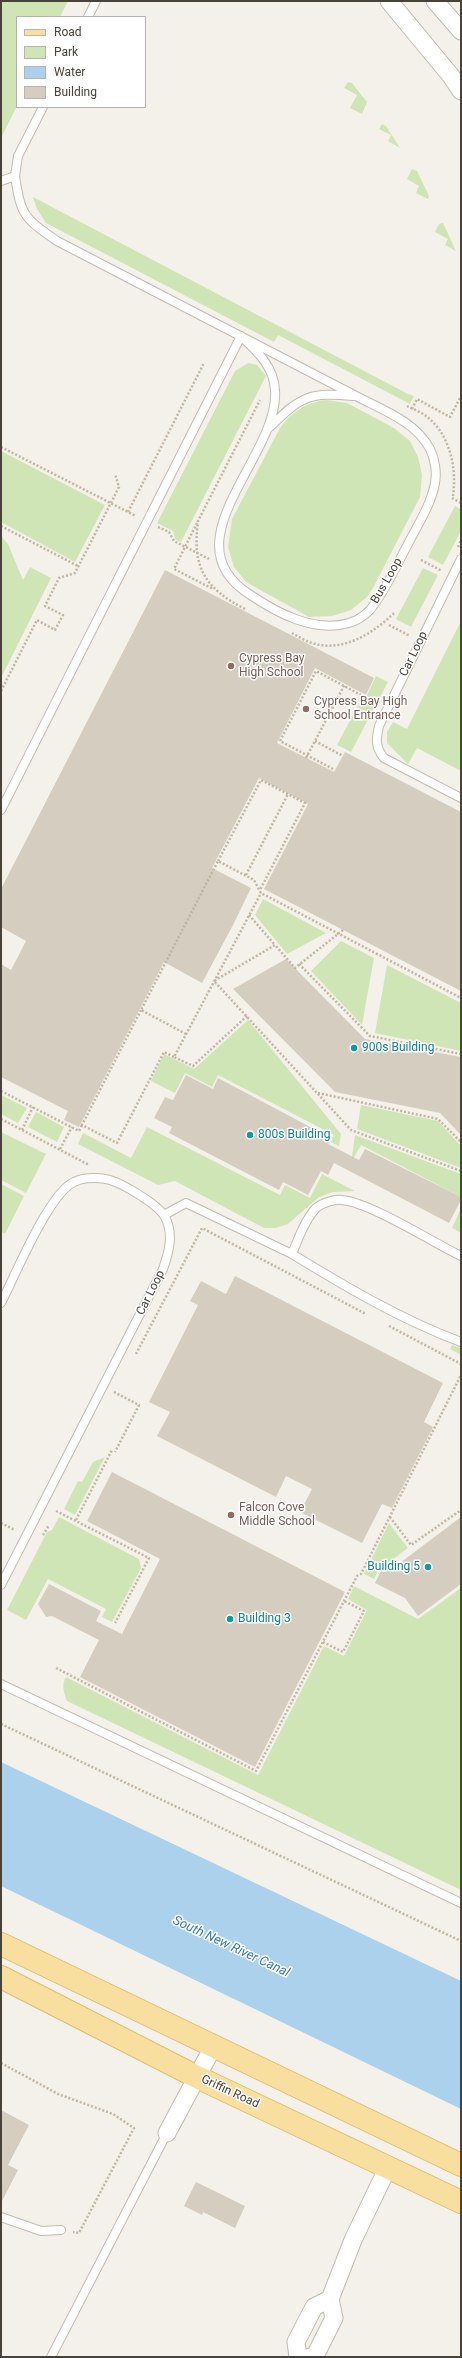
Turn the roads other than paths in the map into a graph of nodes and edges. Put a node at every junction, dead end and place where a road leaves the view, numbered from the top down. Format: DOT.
graph roads {
  1 [pos="96,1"];
  2 [pos="389,1"];
  3 [pos="435,1"];
  4 [pos="88,16"];
  5 [pos="461,32"];
  6 [pos="461,91"];
  7 [pos="42,108"];
  8 [pos="15,176"];
  9 [pos="1,181"];
  10 [pos="241,336"];
  11 [pos="358,397"];
  12 [pos="270,427"];
  13 [pos="461,559"];
  14 [pos="461,798"];
  15 [pos="1,810"];
  16 [pos="164,1215"];
  17 [pos="292,1254"];
  18 [pos="461,1256"];
  19 [pos="1,1303"];
  20 [pos="461,1342"];
  21 [pos="1,1585"];
  22 [pos="1,1684"];
  23 [pos="461,1903"];
  24 [pos="1,1944"];
  25 [pos="1,1977"];
  26 [pos="213,2047"];
  27 [pos="197,2077"];
  28 [pos="167,2133"];
  29 [pos="461,2165"];
  30 [pos="388,2167"];
  31 [pos="461,2202"];
  32 [pos="1,2217"];
  33 [pos="61,2230"];
  34 [pos="330,2299"];
  35 [pos="51,2357"];
  36 [pos="298,2357"];
  37 [pos="310,2357"];
  1 -- 4 [label="lane"];
  2 -- 6 [label="street"];
  3 -- 5 [label="street"];
  7 -- 8 [label="lane"];
  8 -- 9 [label="lane"];
  8 -- 10 [label="lane"];
  10 -- 11 [label="lane, Bus Loop"];
  10 -- 12 [label="lane, Bus Loop"];
  10 -- 15 [label="lane"];
  11 -- 12 [label="lane, Bus Loop"];
  11 -- 12 [label="lane, Bus Loop"];
  13 -- 14 [label="lane, Car Loop"];
  16 -- 17 [label="lane"];
  16 -- 19 [label="lane"];
  16 -- 21 [label="lane, Car Loop"];
  17 -- 18 [label="lane"];
  17 -- 20 [label="lane"];
  22 -- 23 [label="lane"];
  24 -- 26 [label="main road"];
  25 -- 27 [label="main road, Griffin Road"];
  26 -- 27 [label="street"];
  26 -- 29 [label="main road"];
  27 -- 28 [label="street"];
  27 -- 30 [label="main road, Griffin Road"];
  28 -- 35 [label="lane"];
  30 -- 31 [label="main road, Griffin Road"];
  30 -- 34 [label="street"];
  32 -- 33 [label="lane"];
  34 -- 36 [label="street"];
  34 -- 37 [label="street"];
}
